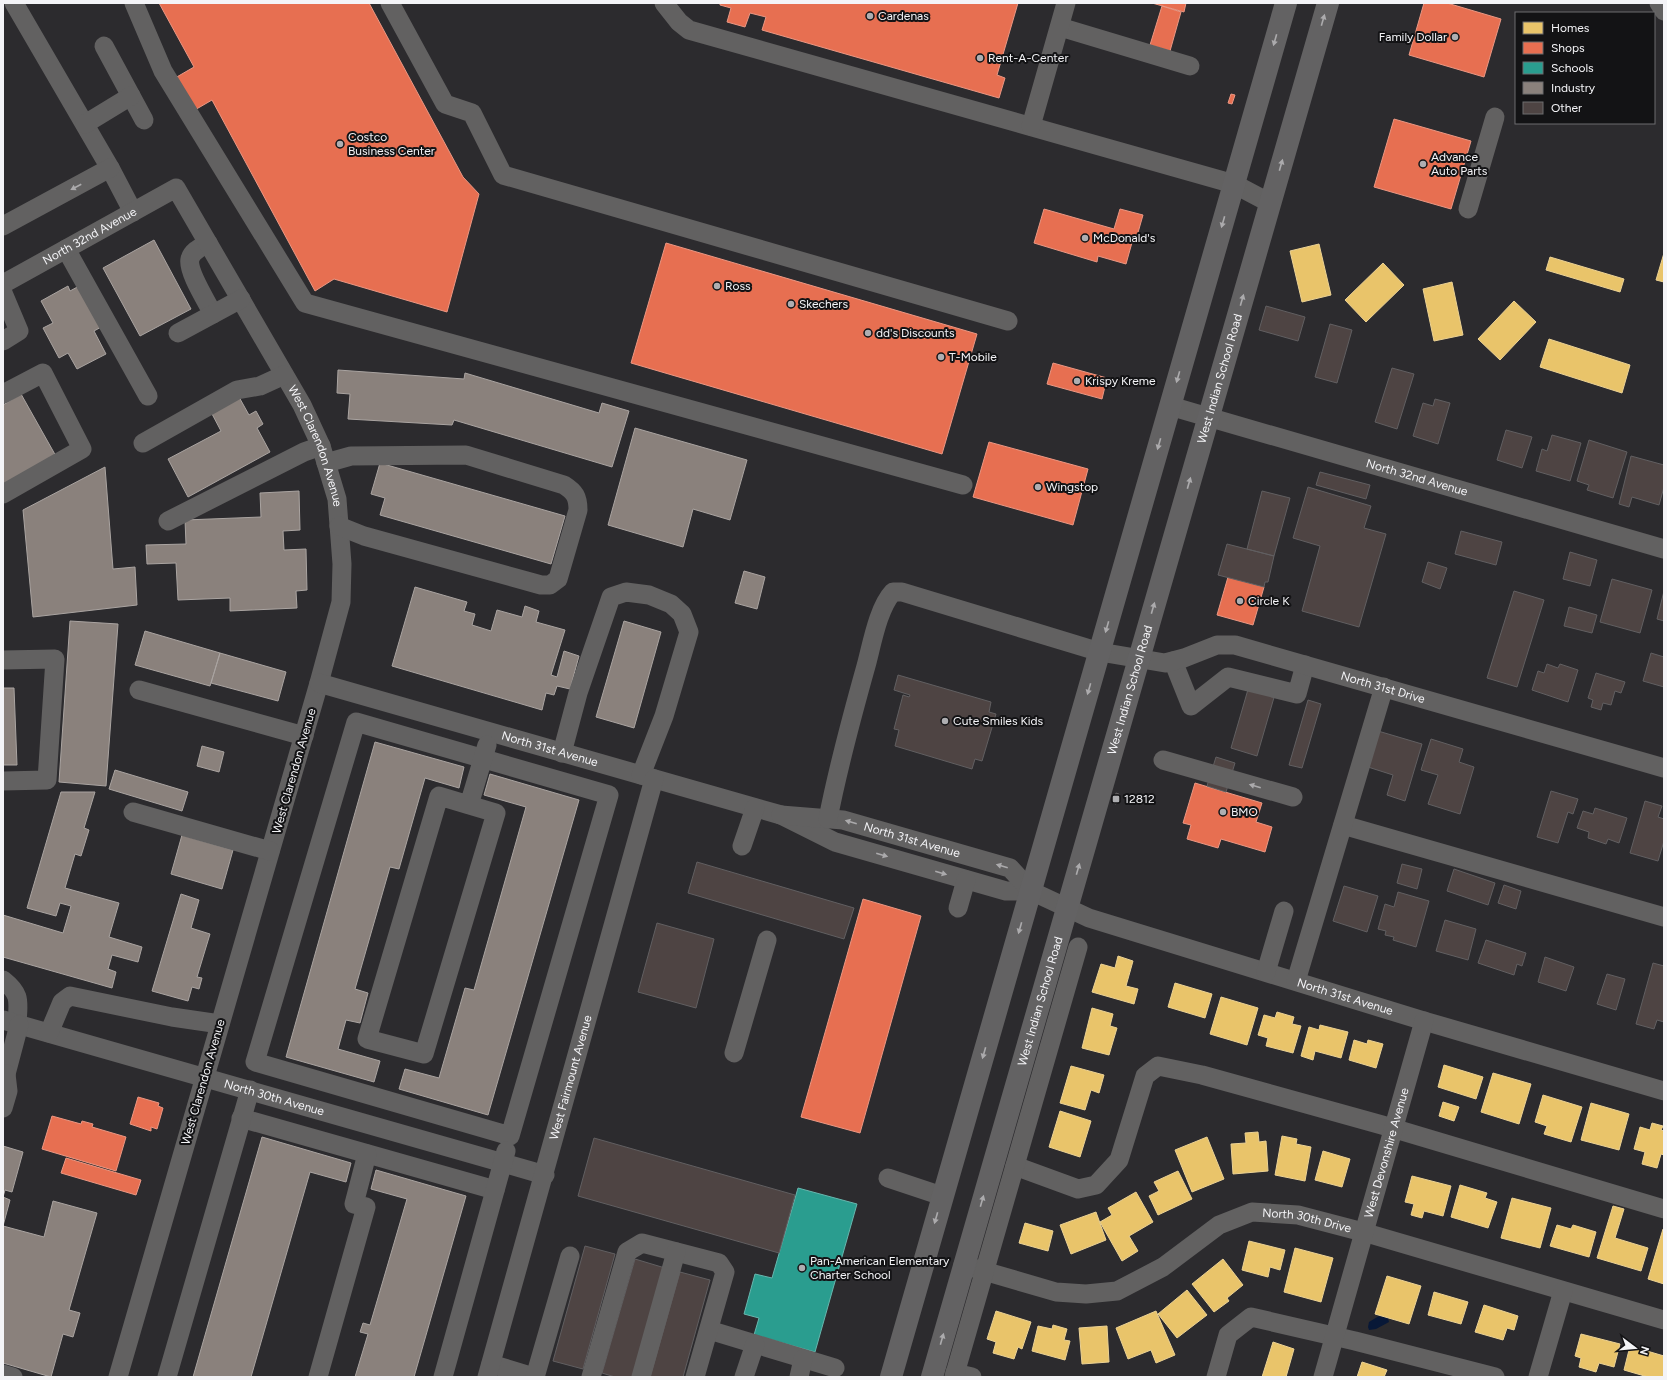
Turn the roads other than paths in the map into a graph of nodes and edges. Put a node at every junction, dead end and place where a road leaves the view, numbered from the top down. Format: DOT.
graph roads {
  1 [pos="14,3"];
  2 [pos="134,3"];
  3 [pos="390,3"];
  4 [pos="664,3"];
  5 [pos="1066,3"];
  6 [pos="1286,3"];
  7 [pos="1328,3"];
  8 [pos="1659,3"];
  9 [pos="1664,11"];
  10 [pos="1060,27"];
  11 [pos="104,46"];
  12 [pos="1190,66"];
  13 [pos="131,96"];
  14 [pos="1495,117"];
  15 [pos="144,120"];
  16 [pos="85,124"];
  17 [pos="1031,126"];
  18 [pos="110,168"];
  19 [pos="1234,184"];
  20 [pos="176,188"];
  21 [pos="1270,203"];
  22 [pos="1468,209"];
  23 [pos="133,212"];
  24 [pos="3,226"];
  25 [pos="208,243"];
  26 [pos="66,249"];
  27 [pos="3,284"];
  28 [pos="3,293"];
  29 [pos="240,299"];
  30 [pos="213,314"];
  31 [pos="1008,322"];
  32 [pos="178,333"];
  33 [pos="3,341"];
  34 [pos="284,375"];
  35 [pos="3,394"];
  36 [pos="148,396"];
  37 [pos="1170,406"];
  38 [pos="1207,418"];
  39 [pos="143,443"];
  40 [pos="323,455"];
  41 [pos="963,485"];
  42 [pos="3,494"];
  43 [pos="168,521"];
  44 [pos="339,526"];
  45 [pos="1664,549"];
  46 [pos="1100,652"];
  47 [pos="1138,659"];
  48 [pos="3,660"];
  49 [pos="1174,661"];
  50 [pos="1305,665"];
  51 [pos="319,683"];
  52 [pos="1384,687"];
  53 [pos="139,690"];
  54 [pos="374,699"];
  55 [pos="367,725"];
  56 [pos="491,732"];
  57 [pos="304,736"];
  58 [pos="562,753"];
  59 [pos="483,758"];
  60 [pos="1163,760"];
  61 [pos="616,768"];
  62 [pos="1664,768"];
  63 [pos="648,777"];
  64 [pos="3,781"];
  65 [pos="609,795"];
  66 [pos="1293,797"];
  67 [pos="469,804"];
  68 [pos="755,808"];
  69 [pos="133,812"];
  70 [pos="781,815"];
  71 [pos="828,819"];
  72 [pos="1342,825"];
  73 [pos="742,846"];
  74 [pos="270,851"];
  75 [pos="966,880"];
  76 [pos="1031,891"];
  77 [pos="1067,907"];
  78 [pos="958,908"];
  79 [pos="1284,910"];
  80 [pos="1664,917"];
  81 [pos="767,940"];
  82 [pos="1078,947"];
  83 [pos="1266,972"];
  84 [pos="3,980"];
  85 [pos="1296,981"];
  86 [pos="1424,1021"];
  87 [pos="13,1023"];
  88 [pos="220,1024"];
  89 [pos="49,1033"];
  90 [pos="734,1053"];
  91 [pos="5,1074"];
  92 [pos="204,1077"];
  93 [pos="250,1090"];
  94 [pos="1664,1090"];
  95 [pos="3,1108"];
  96 [pos="242,1118"];
  97 [pos="1394,1129"];
  98 [pos="510,1136"];
  99 [pos="367,1154"];
  100 [pos="503,1162"];
  101 [pos="1015,1166"];
  102 [pos="545,1175"];
  103 [pos="888,1178"];
  104 [pos="495,1190"];
  105 [pos="942,1196"];
  106 [pos="1664,1209"];
  107 [pos="1363,1232"];
  108 [pos="676,1252"];
  109 [pos="570,1256"];
  110 [pos="963,1265"];
  111 [pos="985,1271"];
  112 [pos="1563,1291"];
  113 [pos="1664,1320"];
  114 [pos="709,1330"];
  115 [pos="1333,1336"];
  116 [pos="755,1344"];
  117 [pos="804,1359"];
  118 [pos="834,1368"];
  119 [pos="1431,1369"];
  120 [pos="489,1370"];
  121 [pos="3,1374"];
  122 [pos="960,1376"];
  123 [pos="13,1377"];
  124 [pos="118,1377"];
  125 [pos="167,1377"];
  126 [pos="318,1377"];
  127 [pos="443,1377"];
  128 [pos="535,1377"];
  129 [pos="591,1377"];
  130 [pos="641,1377"];
  131 [pos="695,1377"];
  132 [pos="744,1377"];
  133 [pos="799,1377"];
  134 [pos="891,1377"];
  135 [pos="932,1377"];
  136 [pos="1216,1377"];
  137 [pos="1323,1377"];
  138 [pos="1495,1377"];
  139 [pos="1538,1377"];
  1 -- 16 [label="street"];
  2 -- 41 [label="street"];
  3 -- 31 [label="street"];
  4 -- 17 [label="street"];
  5 -- 10 [label="street"];
  6 -- 19 [label="main road, one-way"];
  21 -- 7 [label="main road, West Indian School Road, one-way"];
  8 -- 9 [label="street"];
  10 -- 12 [label="street"];
  10 -- 17 [label="street"];
  11 -- 13 [label="street"];
  13 -- 15 [label="street"];
  13 -- 16 [label="street"];
  14 -- 22 [label="street"];
  16 -- 18 [label="street"];
  17 -- 19 [label="street"];
  18 -- 23 [label="street"];
  18 -- 24 [label="street, one-way"];
  19 -- 21 [label="street"];
  19 -- 37 [label="main road, one-way"];
  20 -- 23 [label="street, North 32nd Avenue"];
  20 -- 25 [label="street, West Clarendon Avenue"];
  38 -- 21 [label="main road, West Indian School Road, one-way"];
  23 -- 26 [label="street, North 32nd Avenue"];
  25 -- 29 [label="street, West Clarendon Avenue"];
  25 -- 30 [label="street"];
  26 -- 27 [label="street, North 32nd Avenue"];
  26 -- 36 [label="street"];
  28 -- 33 [label="street"];
  29 -- 30 [label="street"];
  29 -- 34 [label="street, West Clarendon Avenue"];
  30 -- 32 [label="street"];
  34 -- 39 [label="street"];
  34 -- 40 [label="street, West Clarendon Avenue"];
  35 -- 42 [label="street"];
  37 -- 38 [label="street, North 32nd Avenue"];
  37 -- 46 [label="main road, one-way"];
  38 -- 45 [label="street, North 32nd Avenue"];
  47 -- 38 [label="main road, West Indian School Road, one-way"];
  40 -- 43 [label="street"];
  40 -- 44 [label="street, West Clarendon Avenue"];
  40 -- 44 [label="street"];
  44 -- 51 [label="street, West Clarendon Avenue"];
  46 -- 47 [label="street, North 31st Drive"];
  46 -- 71 [label="street, North 31st Drive"];
  46 -- 76 [label="main road, one-way"];
  47 -- 49 [label="street, North 31st Drive"];
  77 -- 47 [label="main road, West Indian School Road, one-way"];
  48 -- 64 [label="street"];
  49 -- 50 [label="street, North 31st Drive"];
  49 -- 50 [label="street"];
  50 -- 52 [label="street, North 31st Drive"];
  51 -- 54 [label="street, North 31st Avenue"];
  51 -- 57 [label="street, West Clarendon Avenue"];
  52 -- 62 [label="street, North 31st Drive"];
  52 -- 72 [label="street"];
  53 -- 57 [label="street"];
  54 -- 55 [label="street"];
  54 -- 56 [label="street, North 31st Avenue"];
  55 -- 59 [label="street"];
  55 -- 98 [label="street"];
  56 -- 58 [label="street, North 31st Avenue"];
  56 -- 59 [label="street"];
  57 -- 74 [label="street, West Clarendon Avenue"];
  58 -- 61 [label="street, North 31st Avenue"];
  58 -- 63 [label="street, West Fairmount Avenue"];
  59 -- 65 [label="street"];
  59 -- 67 [label="street"];
  66 -- 60 [label="street, one-way"];
  61 -- 63 [label="street, North 31st Avenue"];
  61 -- 65 [label="street"];
  63 -- 68 [label="street, North 31st Avenue"];
  63 -- 102 [label="street, West Fairmount Avenue"];
  65 -- 98 [label="street"];
  67 -- 67 [label="street"];
  68 -- 70 [label="street, North 31st Avenue"];
  68 -- 73 [label="street"];
  69 -- 74 [label="street"];
  70 -- 71 [label="street, North 31st Avenue"];
  70 -- 75 [label="street, North 31st Avenue, one-way"];
  76 -- 71 [label="street, North 31st Avenue, one-way"];
  72 -- 80 [label="street"];
  72 -- 85 [label="street"];
  74 -- 88 [label="street, West Clarendon Avenue"];
  75 -- 76 [label="street, North 31st Avenue"];
  75 -- 78 [label="street"];
  76 -- 77 [label="street, North 31st Avenue"];
  76 -- 105 [label="main road, one-way"];
  77 -- 83 [label="street, North 31st Avenue"];
  110 -- 77 [label="main road, West Indian School Road, one-way"];
  79 -- 83 [label="street"];
  81 -- 90 [label="street"];
  82 -- 101 [label="street, West Indian School Road"];
  83 -- 85 [label="street, North 31st Avenue"];
  84 -- 87 [label="street"];
  85 -- 86 [label="street, North 31st Avenue"];
  86 -- 94 [label="street, North 31st Avenue"];
  86 -- 97 [label="street, West Devonshire Avenue"];
  87 -- 89 [label="street, North 30th Avenue"];
  87 -- 91 [label="street"];
  88 -- 89 [label="street"];
  88 -- 92 [label="street, West Clarendon Avenue"];
  89 -- 92 [label="street, North 30th Avenue"];
  91 -- 95 [label="street"];
  92 -- 93 [label="street, North 30th Avenue"];
  92 -- 124 [label="street, West Clarendon Avenue"];
  93 -- 96 [label="street"];
  93 -- 100 [label="street, North 30th Avenue"];
  96 -- 99 [label="street"];
  96 -- 125 [label="street"];
  97 -- 101 [label="street"];
  97 -- 106 [label="street"];
  97 -- 107 [label="street, West Devonshire Avenue"];
  98 -- 100 [label="street"];
  99 -- 104 [label="street"];
  99 -- 126 [label="street"];
  100 -- 102 [label="street, North 30th Avenue"];
  100 -- 104 [label="street"];
  101 -- 111 [label="street, West Indian School Road"];
  102 -- 120 [label="street, West Fairmount Avenue"];
  103 -- 105 [label="street"];
  104 -- 127 [label="street"];
  105 -- 134 [label="main road, one-way"];
  107 -- 111 [label="street, North 30th Drive"];
  107 -- 112 [label="street, North 30th Drive"];
  107 -- 115 [label="street, West Devonshire Avenue"];
  108 -- 114 [label="street"];
  108 -- 129 [label="street"];
  108 -- 130 [label="street"];
  109 -- 128 [label="street"];
  110 -- 111 [label="street, North 30th Drive"];
  135 -- 110 [label="main road, West Indian School Road, one-way"];
  111 -- 122 [label="street, West Indian School Road"];
  112 -- 113 [label="street, North 30th Drive"];
  112 -- 139 [label="street"];
  114 -- 116 [label="street"];
  114 -- 131 [label="street"];
  115 -- 119 [label="street"];
  115 -- 136 [label="street"];
  115 -- 137 [label="street, West Devonshire Avenue"];
  116 -- 117 [label="street"];
  116 -- 132 [label="street"];
  117 -- 118 [label="street"];
  117 -- 133 [label="street"];
  119 -- 138 [label="street"];
  120 -- 128 [label="street"];
  121 -- 123 [label="street"];
}
